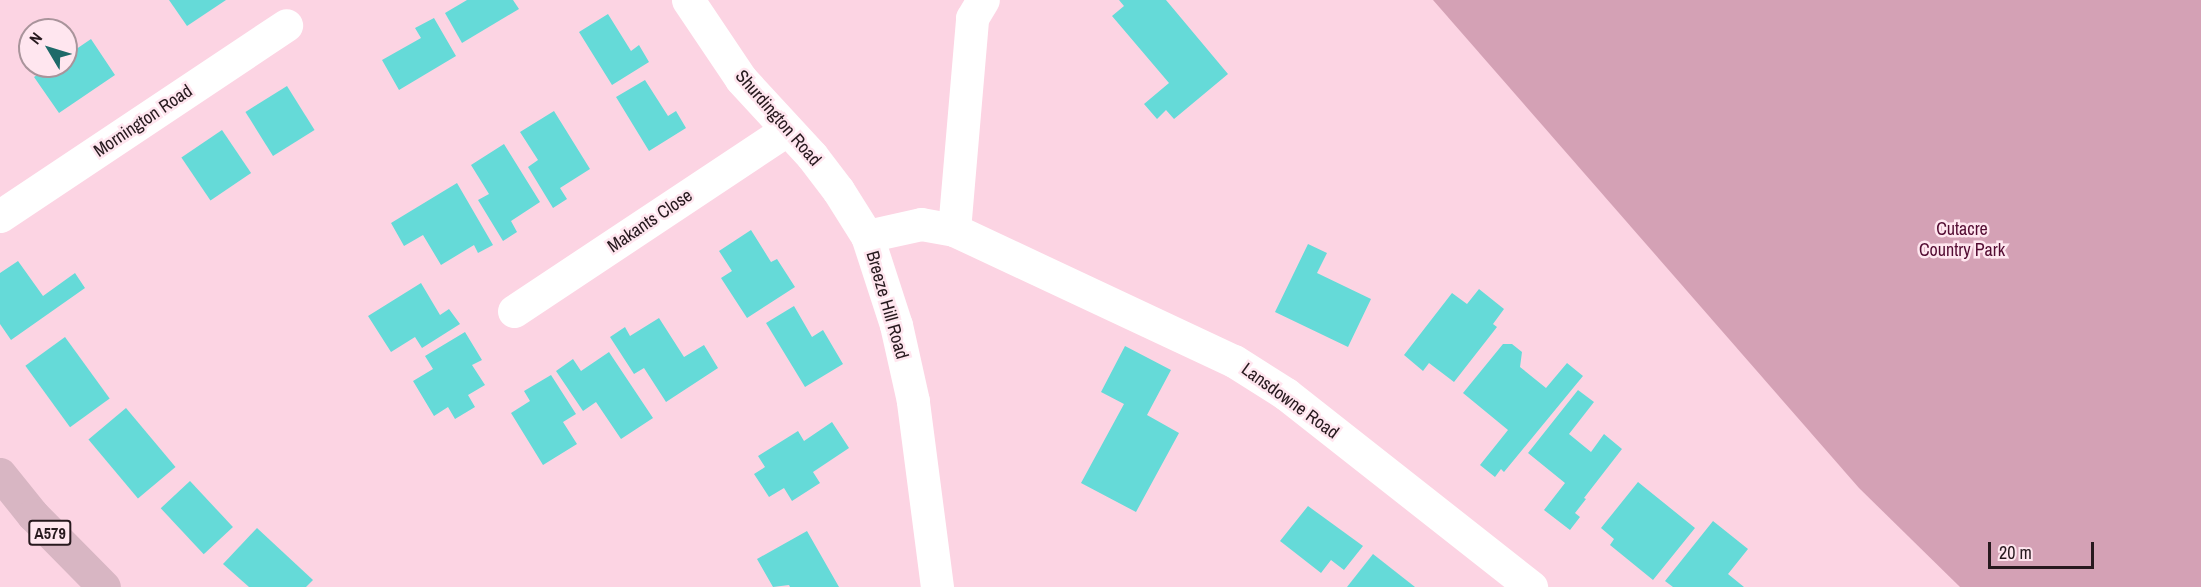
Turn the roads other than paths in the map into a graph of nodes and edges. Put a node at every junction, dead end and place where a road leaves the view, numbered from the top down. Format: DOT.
graph roads {
  1 [pos="688,0"];
  2 [pos="982,0"];
  3 [pos="286,25"];
  4 [pos="786,130"];
  5 [pos="0,216"];
  6 [pos="954,230"];
  7 [pos="867,236"];
  8 [pos="514,311"];
  9 [pos="0,474"];
  10 [pos="105,587"];
  11 [pos="937,587"];
  12 [pos="1531,587"];
  1 -- 4 [label="street, Shurdington Road"];
  2 -- 6 [label="street"];
  3 -- 5 [label="street, Mornington Road"];
  4 -- 7 [label="street, Shurdington Road"];
  4 -- 8 [label="street, Makants Close"];
  6 -- 7 [label="street, Breeze Hill Road"];
  6 -- 12 [label="street, Lansdowne Road"];
  7 -- 11 [label="street, Breeze Hill Road"];
  9 -- 10 [label="highway, A579"];
}
